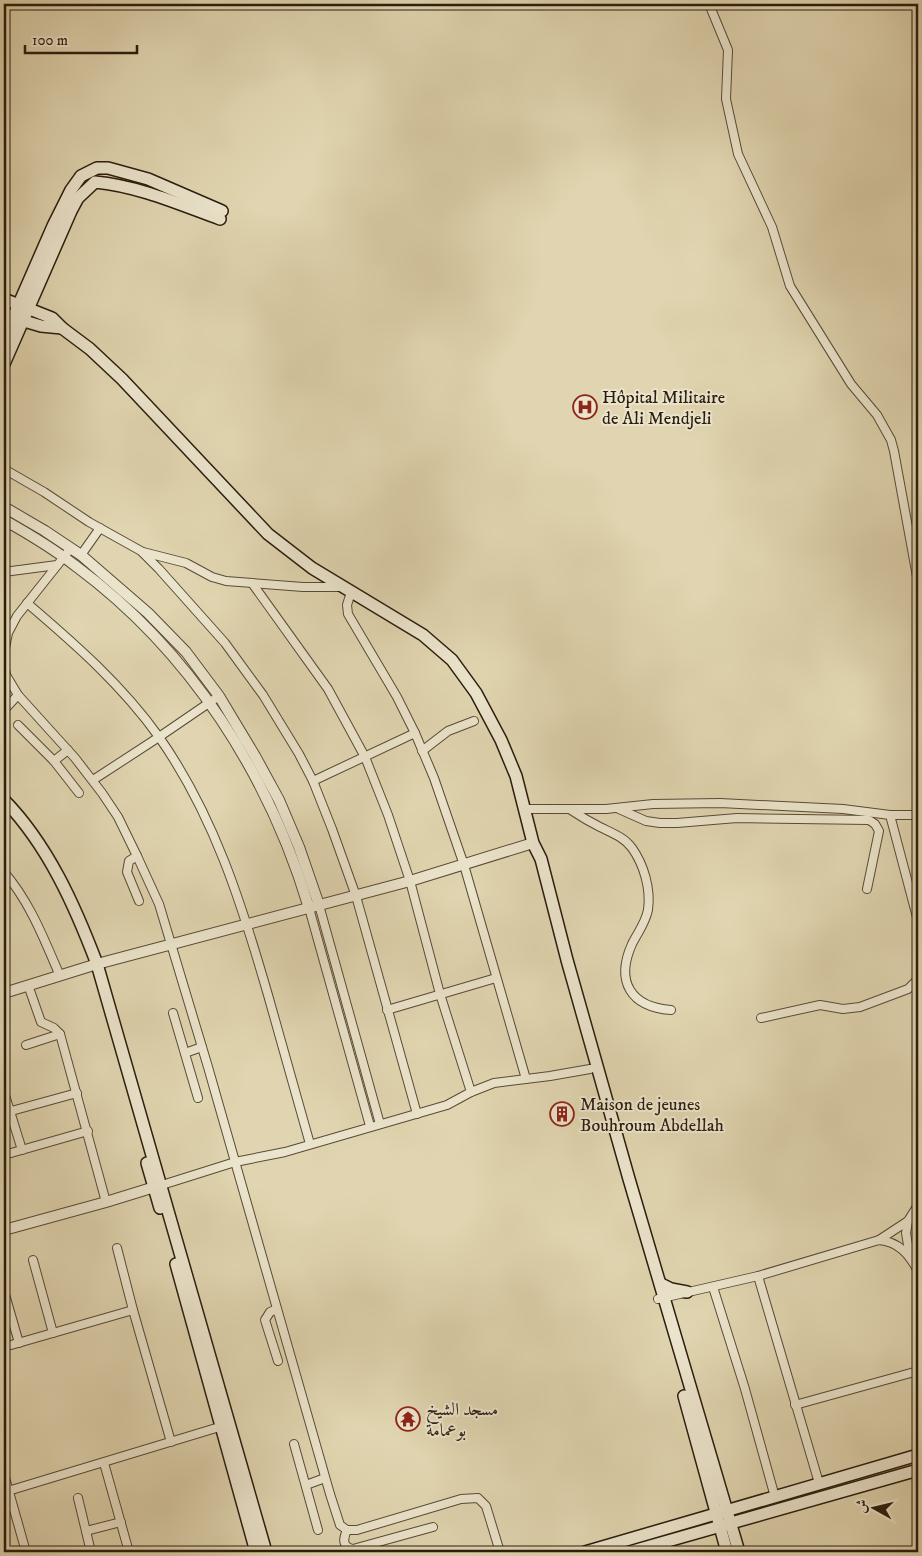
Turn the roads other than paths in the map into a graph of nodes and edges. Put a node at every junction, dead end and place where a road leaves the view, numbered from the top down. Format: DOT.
graph roads {
  1 [pos="709,4"];
  2 [pos="221,215"];
  3 [pos="4,299"];
  4 [pos="24,306"];
  5 [pos="13,318"];
  6 [pos="62,328"];
  7 [pos="4,338"];
  8 [pos="4,364"];
  9 [pos="4,468"];
  10 [pos="4,507"];
  11 [pos="4,520"];
  12 [pos="100,528"];
  13 [pos="70,548"];
  14 [pos="141,551"];
  15 [pos="81,555"];
  16 [pos="61,561"];
  17 [pos="4,572"];
  18 [pos="918,582"];
  19 [pos="252,583"];
  20 [pos="348,589"];
  21 [pos="27,602"];
  22 [pos="18,695"];
  23 [pos="219,696"];
  24 [pos="210,702"];
  25 [pos="4,710"];
  26 [pos="474,721"];
  27 [pos="18,725"];
  28 [pos="415,733"];
  29 [pos="159,737"];
  30 [pos="68,750"];
  31 [pos="422,751"];
  32 [pos="364,757"];
  33 [pos="54,761"];
  34 [pos="93,780"];
  35 [pos="313,781"];
  36 [pos="79,793"];
  37 [pos="4,800"];
  38 [pos="618,808"];
  39 [pos="525,809"];
  40 [pos="4,810"];
  41 [pos="571,810"];
  42 [pos="890,815"];
  43 [pos="918,815"];
  44 [pos="533,843"];
  45 [pos="138,856"];
  46 [pos="464,865"];
  47 [pos="4,872"];
  48 [pos="410,881"];
  49 [pos="918,885"];
  50 [pos="910,888"];
  51 [pos="867,889"];
  52 [pos="356,896"];
  53 [pos="139,901"];
  54 [pos="314,907"];
  55 [pos="918,920"];
  56 [pos="248,923"];
  57 [pos="171,944"];
  58 [pos="93,965"];
  59 [pos="60,976"];
  60 [pos="496,978"];
  61 [pos="918,979"];
  62 [pos="28,985"];
  63 [pos="4,993"];
  64 [pos="440,994"];
  65 [pos="387,1010"];
  66 [pos="671,1010"];
  67 [pos="173,1013"];
  68 [pos="761,1018"];
  69 [pos="60,1034"];
  70 [pos="26,1044"];
  71 [pos="202,1047"];
  72 [pos="185,1053"];
  73 [pos="590,1069"];
  74 [pos="526,1079"];
  75 [pos="4,1092"];
  76 [pos="471,1092"];
  77 [pos="77,1093"];
  78 [pos="198,1098"];
  79 [pos="7,1112"];
  80 [pos="417,1114"];
  81 [pos="380,1124"];
  82 [pos="370,1126"];
  83 [pos="88,1131"];
  84 [pos="310,1144"];
  85 [pos="22,1150"];
  86 [pos="4,1154"];
  87 [pos="235,1162"];
  88 [pos="158,1186"];
  89 [pos="106,1202"];
  90 [pos="918,1205"];
  91 [pos="908,1221"];
  92 [pos="4,1230"];
  93 [pos="879,1240"];
  94 [pos="117,1248"];
  95 [pos="918,1254"];
  96 [pos="910,1257"];
  97 [pos="33,1260"];
  98 [pos="918,1271"];
  99 [pos="758,1276"];
  100 [pos="661,1284"];
  101 [pos="713,1287"];
  102 [pos="4,1291"];
  103 [pos="687,1292"];
  104 [pos="661,1298"];
  105 [pos="277,1309"];
  106 [pos="133,1310"];
  107 [pos="53,1333"];
  108 [pos="19,1343"];
  109 [pos="4,1347"];
  110 [pos="278,1361"];
  111 [pos="918,1371"];
  112 [pos="795,1405"];
  113 [pos="225,1426"];
  114 [pos="171,1442"];
  115 [pos="294,1444"];
  116 [pos="918,1455"];
  117 [pos="104,1463"];
  118 [pos="918,1470"];
  119 [pos="4,1474"];
  120 [pos="325,1478"];
  121 [pos="819,1483"];
  122 [pos="306,1485"];
  123 [pos="8,1491"];
  124 [pos="774,1497"];
  125 [pos="78,1498"];
  126 [pos="723,1519"];
  127 [pos="121,1522"];
  128 [pos="433,1527"];
  129 [pos="318,1530"];
  130 [pos="347,1530"];
  131 [pos="86,1531"];
  132 [pos="4,1544"];
  133 [pos="6,1552"];
  134 [pos="26,1552"];
  135 [pos="90,1552"];
  136 [pos="130,1552"];
  137 [pos="256,1552"];
  138 [pos="266,1552"];
  139 [pos="500,1552"];
  140 [pos="585,1552"];
  141 [pos="629,1552"];
  142 [pos="727,1552"];
  143 [pos="739,1552"];
  1 -- 18 [label="street"];
  2 -- 4 [label="main road"];
  3 -- 4 [label="main road"];
  4 -- 5 [label="main road"];
  4 -- 6 [label="main road"];
  5 -- 6 [label="main road"];
  5 -- 7 [label="main road"];
  5 -- 8 [label="main road"];
  6 -- 20 [label="main road"];
  9 -- 12 [label="street"];
  10 -- 13 [label="street"];
  11 -- 16 [label="street"];
  12 -- 14 [label="street"];
  12 -- 15 [label="street"];
  13 -- 15 [label="street"];
  13 -- 16 [label="street"];
  14 -- 19 [label="street"];
  14 -- 35 [label="street"];
  15 -- 23 [label="street"];
  16 -- 17 [label="street"];
  16 -- 21 [label="street"];
  16 -- 24 [label="street"];
  19 -- 20 [label="street"];
  19 -- 32 [label="street"];
  20 -- 28 [label="street"];
  20 -- 39 [label="main road"];
  21 -- 22 [label="street"];
  21 -- 29 [label="street"];
  22 -- 25 [label="street"];
  22 -- 30 [label="street"];
  23 -- 24 [label="street"];
  23 -- 54 [label="street"];
  24 -- 29 [label="street"];
  24 -- 54 [label="street"];
  26 -- 31 [label="street"];
  27 -- 33 [label="street"];
  28 -- 31 [label="street"];
  28 -- 32 [label="street"];
  29 -- 34 [label="street"];
  29 -- 56 [label="street"];
  30 -- 33 [label="street"];
  30 -- 34 [label="street"];
  31 -- 46 [label="street"];
  32 -- 35 [label="street"];
  32 -- 48 [label="street"];
  33 -- 36 [label="street"];
  34 -- 45 [label="street"];
  35 -- 52 [label="street"];
  37 -- 58 [label="main road"];
  38 -- 41 [label="street"];
  38 -- 42 [label="street"];
  38 -- 51 [label="street"];
  39 -- 41 [label="street"];
  39 -- 44 [label="main road"];
  40 -- 58 [label="main road"];
  41 -- 66 [label="street"];
  42 -- 43 [label="street"];
  42 -- 50 [label="street"];
  44 -- 46 [label="street"];
  44 -- 73 [label="main road"];
  44 -- 100 [label="main road"];
  45 -- 53 [label="street"];
  45 -- 57 [label="street"];
  46 -- 48 [label="street"];
  46 -- 60 [label="street"];
  47 -- 59 [label="street"];
  48 -- 52 [label="street"];
  48 -- 64 [label="street"];
  49 -- 50 [label="street"];
  50 -- 55 [label="street"];
  52 -- 54 [label="street"];
  52 -- 65 [label="street"];
  54 -- 56 [label="street"];
  54 -- 81 [label="street"];
  54 -- 82 [label="street"];
  56 -- 57 [label="street"];
  56 -- 84 [label="street"];
  57 -- 58 [label="street"];
  57 -- 71 [label="street"];
  58 -- 59 [label="street"];
  58 -- 88 [label="main road"];
  59 -- 62 [label="street"];
  60 -- 64 [label="street"];
  60 -- 74 [label="street"];
  61 -- 68 [label="street"];
  62 -- 63 [label="street"];
  62 -- 69 [label="street"];
  64 -- 65 [label="street"];
  64 -- 76 [label="street"];
  65 -- 80 [label="street"];
  67 -- 72 [label="street"];
  69 -- 70 [label="street"];
  69 -- 77 [label="street"];
  71 -- 72 [label="street"];
  71 -- 87 [label="street"];
  72 -- 78 [label="street"];
  73 -- 74 [label="street"];
  73 -- 104 [label="main road"];
  74 -- 76 [label="street"];
  75 -- 79 [label="street"];
  76 -- 80 [label="street"];
  77 -- 79 [label="street"];
  77 -- 83 [label="street"];
  79 -- 85 [label="street"];
  80 -- 81 [label="street"];
  81 -- 82 [label="street"];
  82 -- 84 [label="street"];
  83 -- 85 [label="street"];
  83 -- 89 [label="street"];
  84 -- 87 [label="street"];
  85 -- 86 [label="street"];
  87 -- 88 [label="street"];
  87 -- 105 [label="street"];
  88 -- 89 [label="street"];
  88 -- 113 [label="main road"];
  89 -- 92 [label="street"];
  90 -- 91 [label="street"];
  91 -- 93 [label="street"];
  91 -- 96 [label="street"];
  93 -- 96 [label="street"];
  93 -- 99 [label="street"];
  94 -- 106 [label="street"];
  95 -- 96 [label="street"];
  96 -- 98 [label="street"];
  97 -- 107 [label="street"];
  99 -- 101 [label="street"];
  99 -- 112 [label="street"];
  100 -- 103 [label="main road"];
  100 -- 104 [label="main road"];
  101 -- 103 [label="street"];
  101 -- 124 [label="street"];
  102 -- 108 [label="street"];
  103 -- 104 [label="street"];
  104 -- 126 [label="main road"];
  105 -- 110 [label="street"];
  105 -- 120 [label="street"];
  106 -- 107 [label="street"];
  106 -- 114 [label="street"];
  107 -- 108 [label="street"];
  108 -- 109 [label="street"];
  111 -- 112 [label="street"];
  112 -- 121 [label="street"];
  113 -- 114 [label="street"];
  113 -- 137 [label="main road"];
  113 -- 138 [label="main road"];
  114 -- 117 [label="street"];
  115 -- 122 [label="street"];
  116 -- 121 [label="main road"];
  117 -- 123 [label="street"];
  117 -- 127 [label="street"];
  118 -- 126 [label="main road"];
  119 -- 123 [label="street"];
  120 -- 122 [label="street"];
  120 -- 130 [label="street"];
  121 -- 124 [label="main road"];
  122 -- 129 [label="street"];
  123 -- 134 [label="street"];
  124 -- 126 [label="main road"];
  125 -- 131 [label="street"];
  126 -- 140 [label="main road"];
  126 -- 141 [label="main road"];
  126 -- 142 [label="main road"];
  126 -- 143 [label="main road"];
  127 -- 131 [label="street"];
  127 -- 136 [label="street"];
  128 -- 130 [label="street"];
  130 -- 139 [label="street"];
  131 -- 135 [label="street"];
  132 -- 133 [label="street"];
}
